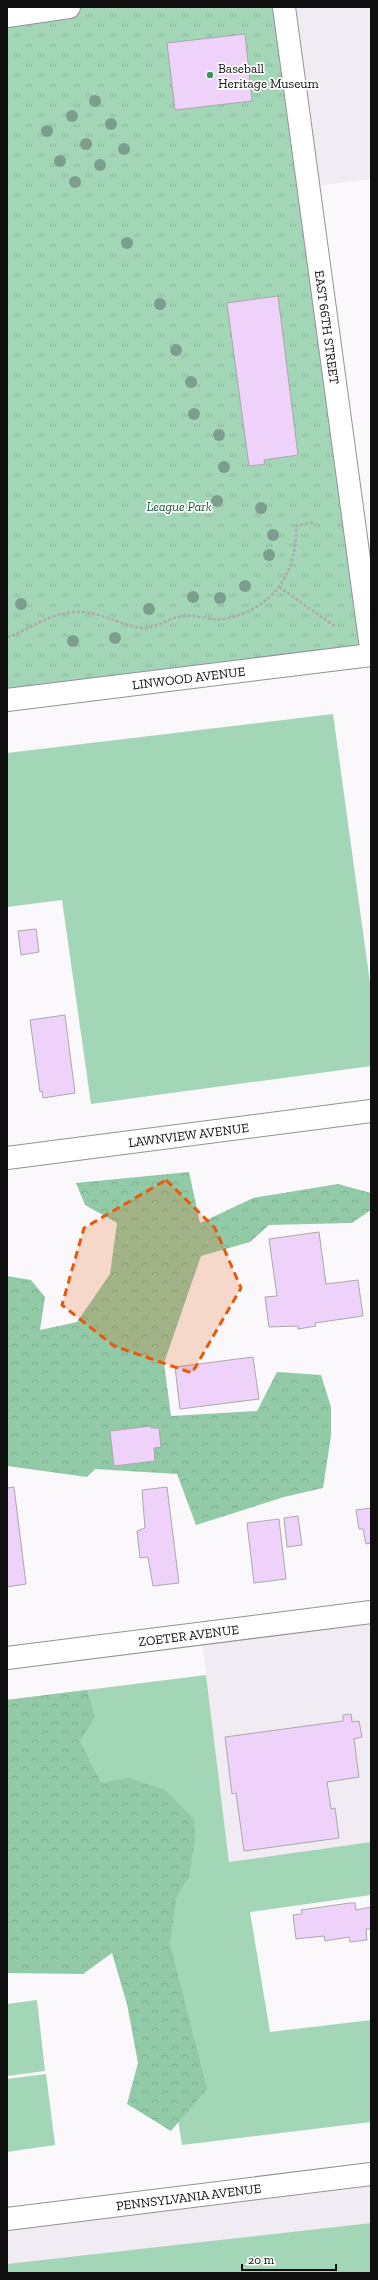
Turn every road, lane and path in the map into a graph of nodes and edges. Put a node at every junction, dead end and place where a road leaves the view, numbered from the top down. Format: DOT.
graph roads {
  1 [pos="69,7"];
  2 [pos="284,7"];
  3 [pos="7,16"];
  4 [pos="315,522"];
  5 [pos="279,587"];
  6 [pos="336,627"];
  7 [pos="7,637"];
  8 [pos="371,648"];
  9 [pos="371,655"];
  10 [pos="7,700"];
  11 [pos="371,1111"];
  12 [pos="7,1158"];
  13 [pos="371,1612"];
  14 [pos="7,1658"];
  15 [pos="371,2174"];
  16 [pos="7,2219"];
  1 -- 3 [label="street"];
  2 -- 8 [label="street, EAST 66TH STREET"];
  4 -- 5 [label="path"];
  5 -- 6 [label="path"];
  5 -- 7 [label="path"];
  9 -- 10 [label="street, LINWOOD AVENUE"];
  11 -- 12 [label="street, LAWNVIEW AVENUE"];
  13 -- 14 [label="street, ZOETER AVENUE"];
  15 -- 16 [label="street, PENNSYLVANIA AVENUE"];
}
